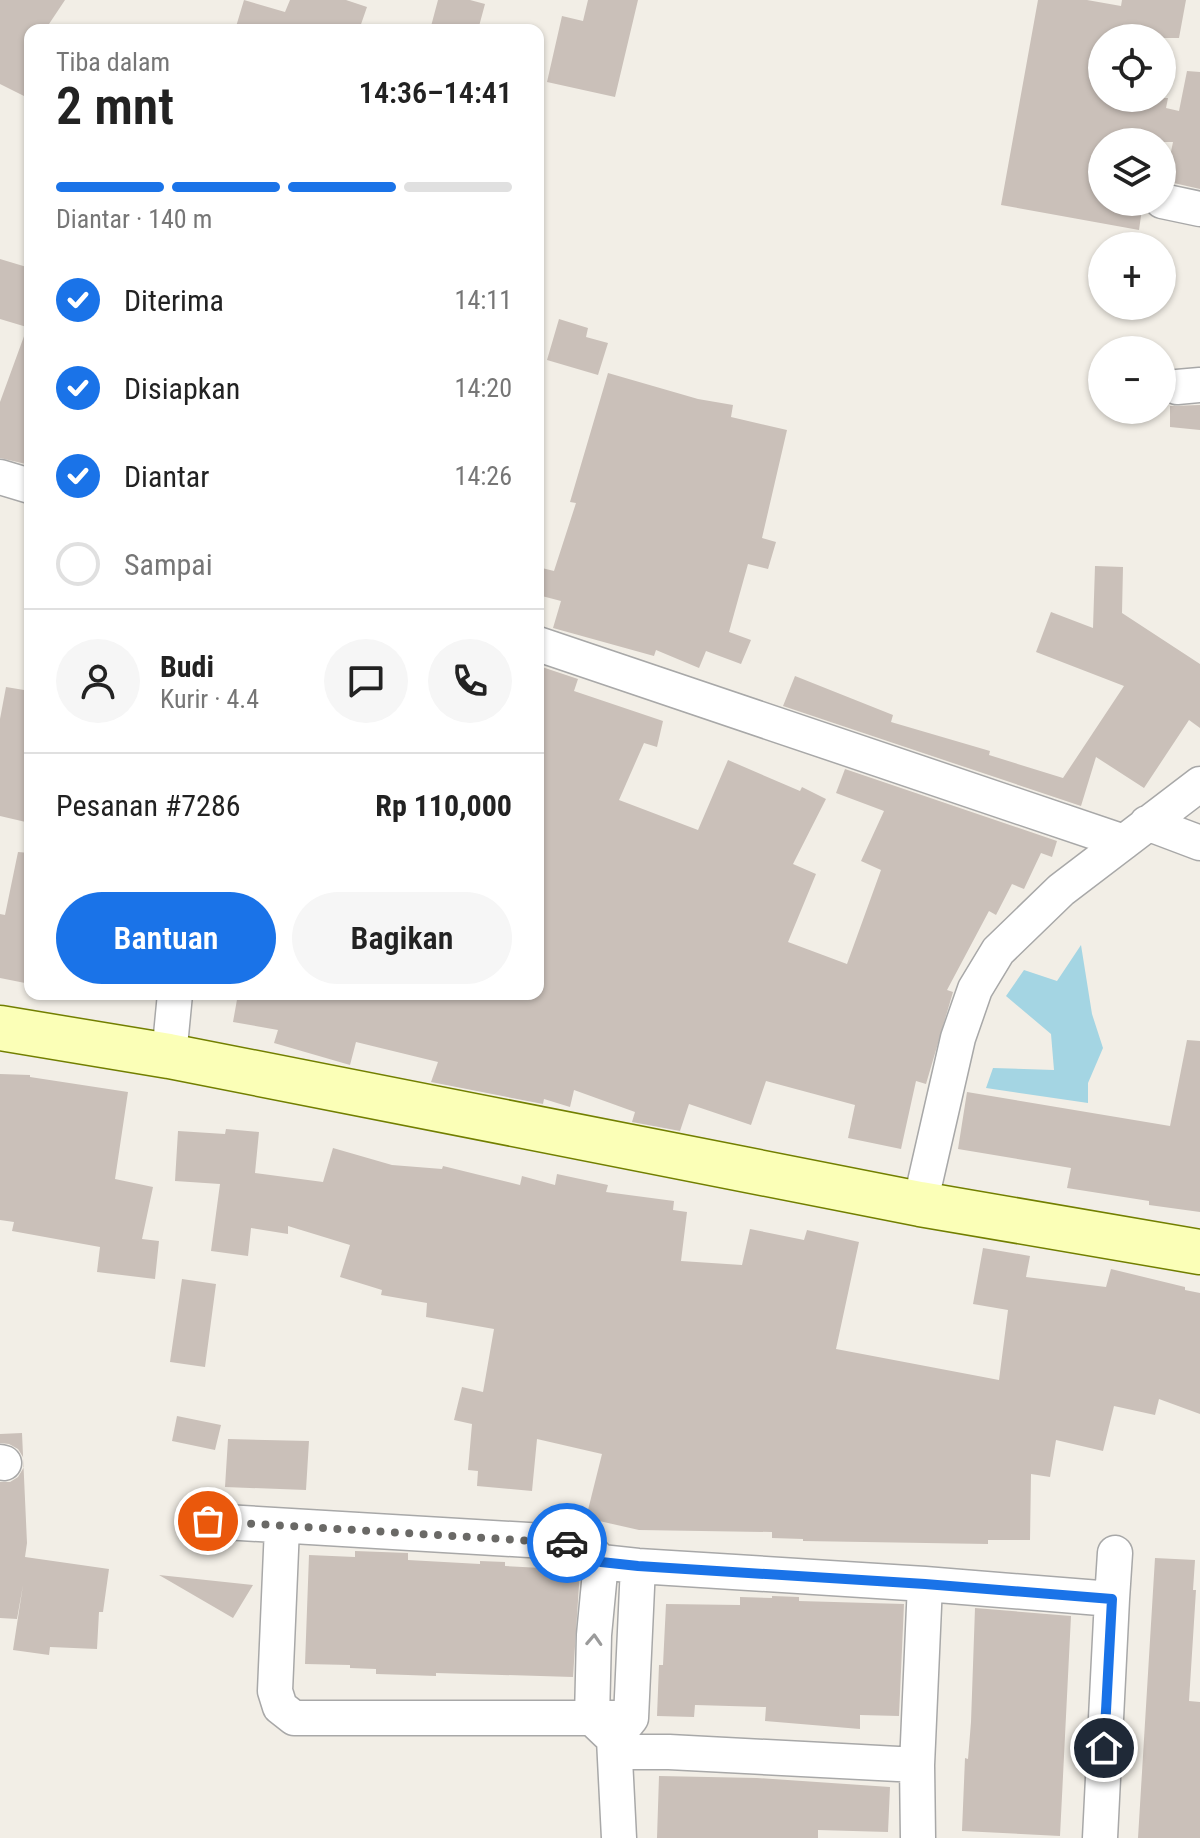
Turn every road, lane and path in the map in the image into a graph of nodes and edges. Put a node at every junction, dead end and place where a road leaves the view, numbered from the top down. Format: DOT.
graph roads {
  1 [pos="1176,204"];
  2 [pos="1200,209"];
  3 [pos="0,477"];
  4 [pos="24,484"];
  5 [pos="544,646"];
  6 [pos="1200,784"];
  7 [pos="1136,832"];
  8 [pos="1200,843"];
  9 [pos="174,1000"];
  10 [pos="0,1028"];
  11 [pos="169,1056"];
  12 [pos="920,1204"];
  13 [pos="1200,1252"];
  14 [pos="208,1521"];
  15 [pos="282,1527"];
  16 [pos="1115,1553"];
  17 [pos="601,1562"];
  18 [pos="638,1566"];
  19 [pos="925,1584"];
  20 [pos="1112,1599"];
  21 [pos="613,1732"];
  22 [pos="917,1765"];
  23 [pos="619,1838"];
  24 [pos="918,1838"];
  25 [pos="1100,1838"];
  1 -- 2 [label="street"];
  3 -- 4 [label="street"];
  5 -- 7 [label="street"];
  6 -- 7 [label="street"];
  7 -- 8 [label="street"];
  7 -- 12 [label="street"];
  9 -- 11 [label="street"];
  10 -- 11 [label="street"];
  11 -- 12 [label="street"];
  12 -- 13 [label="street"];
  14 -- 15 [label="street"];
  15 -- 17 [label="street"];
  15 -- 21 [label="street"];
  16 -- 20 [label="street"];
  17 -- 18 [label="street"];
  21 -- 17 [label="street, one-way"];
  18 -- 19 [label="street"];
  18 -- 21 [label="street"];
  19 -- 20 [label="street"];
  19 -- 22 [label="street"];
  20 -- 25 [label="street"];
  21 -- 22 [label="street"];
  21 -- 23 [label="street"];
  22 -- 24 [label="street"];
}
